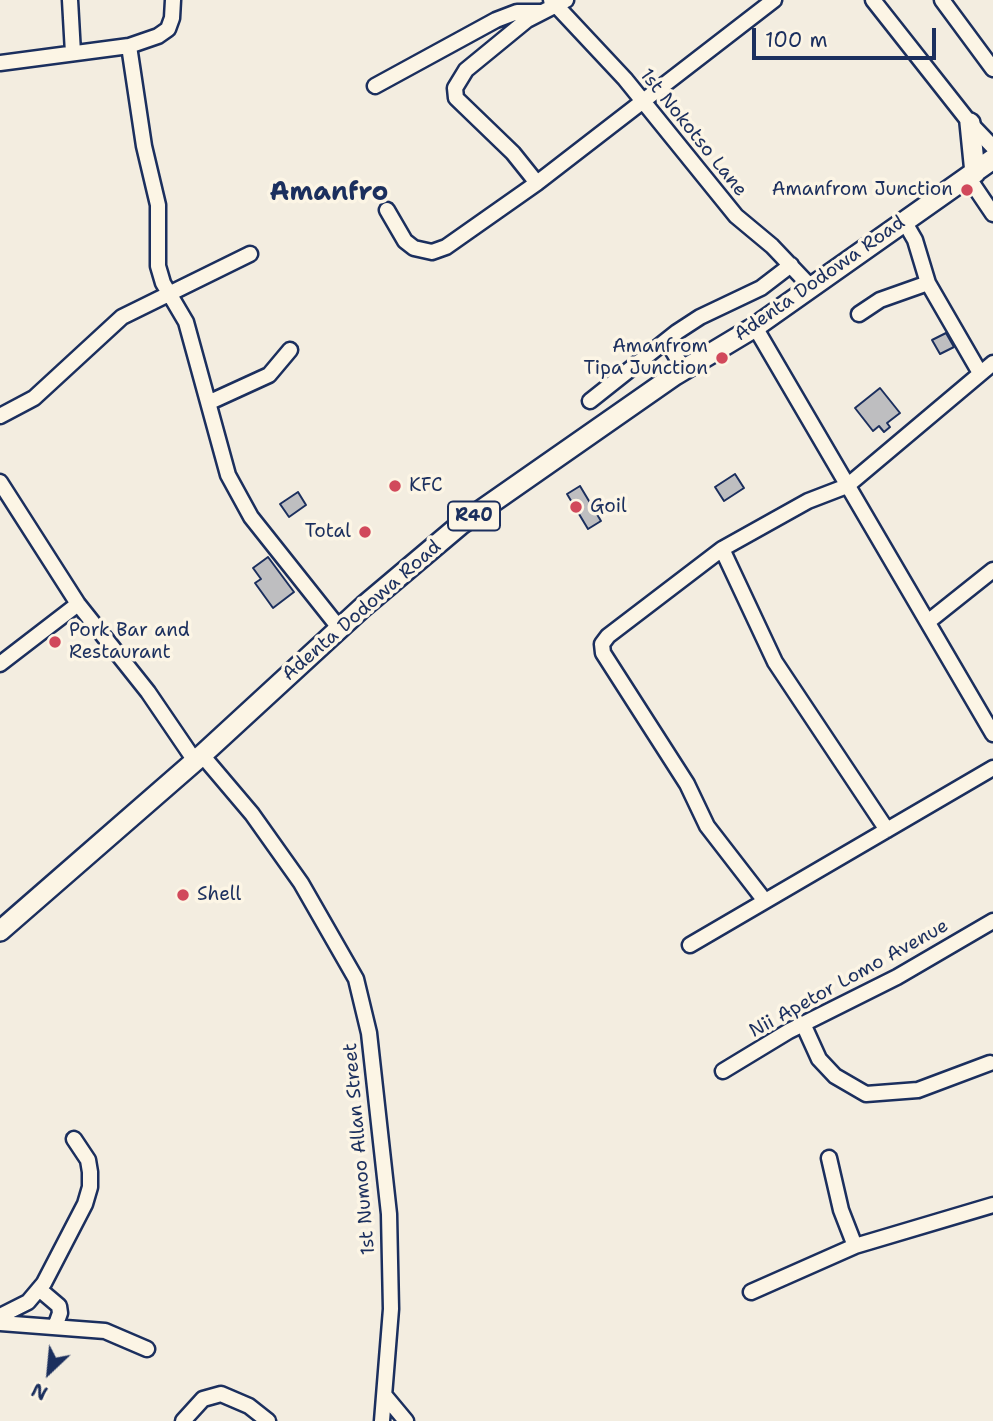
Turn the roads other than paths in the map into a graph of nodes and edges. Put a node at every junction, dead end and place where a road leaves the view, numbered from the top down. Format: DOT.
graph roads {
  1 [pos="70,0"];
  2 [pos="173,0"];
  3 [pos="774,0"];
  4 [pos="873,0"];
  5 [pos="942,0"];
  6 [pos="553,4"];
  7 [pos="128,46"];
  8 [pos="73,53"];
  9 [pos="0,63"];
  10 [pos="993,69"];
  11 [pos="375,86"];
  12 [pos="644,103"];
  13 [pos="970,123"];
  14 [pos="993,147"];
  15 [pos="993,159"];
  16 [pos="972,175"];
  17 [pos="537,183"];
  18 [pos="387,210"];
  19 [pos="993,214"];
  20 [pos="904,221"];
  21 [pos="250,254"];
  22 [pos="790,265"];
  23 [pos="929,283"];
  24 [pos="810,286"];
  25 [pos="170,294"];
  26 [pos="859,314"];
  27 [pos="755,327"];
  28 [pos="667,341"];
  29 [pos="290,350"];
  30 [pos="993,363"];
  31 [pos="684,370"];
  32 [pos="980,373"];
  33 [pos="590,401"];
  34 [pos="210,402"];
  35 [pos="0,416"];
  36 [pos="0,482"];
  37 [pos="848,486"];
  38 [pos="722,549"];
  39 [pos="993,570"];
  40 [pos="78,604"];
  41 [pos="929,621"];
  42 [pos="340,629"];
  43 [pos="0,664"];
  44 [pos="993,733"];
  45 [pos="198,758"];
  46 [pos="993,768"];
  47 [pos="887,830"];
  48 [pos="765,901"];
  49 [pos="993,922"];
  50 [pos="0,931"];
  51 [pos="690,945"];
  52 [pos="804,1026"];
  53 [pos="990,1063"];
  54 [pos="723,1072"];
  55 [pos="74,1139"];
  56 [pos="829,1158"];
  57 [pos="993,1205"];
  58 [pos="855,1246"];
  59 [pos="39,1289"];
  60 [pos="751,1292"];
  61 [pos="0,1316"];
  62 [pos="0,1323"];
  63 [pos="55,1327"];
  64 [pos="147,1349"];
  65 [pos="386,1397"];
  66 [pos="183,1421"];
  67 [pos="268,1421"];
  68 [pos="382,1421"];
  69 [pos="406,1421"];
  1 -- 8 [label="street"];
  2 -- 7 [label="street"];
  3 -- 12 [label="street"];
  4 -- 13 [label="street"];
  5 -- 10 [label="street"];
  6 -- 11 [label="street"];
  6 -- 12 [label="street, 1st Nokotso Lane"];
  6 -- 17 [label="street"];
  7 -- 8 [label="street"];
  7 -- 25 [label="street"];
  8 -- 9 [label="street"];
  12 -- 17 [label="street"];
  12 -- 22 [label="street, 1st Nokotso Lane"];
  13 -- 14 [label="street"];
  13 -- 16 [label="main road"];
  15 -- 16 [label="main road, Adenta Dodowa Road / R40"];
  16 -- 19 [label="street"];
  16 -- 20 [label="main road, Adenta Dodowa Road / R40"];
  17 -- 18 [label="street"];
  20 -- 23 [label="street"];
  20 -- 24 [label="main road, Adenta Dodowa Road / R40"];
  21 -- 25 [label="street"];
  22 -- 24 [label="street, 1st Nokotso Lane"];
  22 -- 28 [label="street"];
  23 -- 26 [label="street"];
  23 -- 32 [label="street"];
  24 -- 27 [label="main road, Adenta Dodowa Road / R40"];
  25 -- 34 [label="street"];
  25 -- 35 [label="street"];
  27 -- 31 [label="main road, Adenta Dodowa Road / R40"];
  27 -- 37 [label="street"];
  28 -- 31 [label="street"];
  28 -- 33 [label="street"];
  29 -- 34 [label="street"];
  30 -- 32 [label="street"];
  31 -- 42 [label="main road, Adenta Dodowa Road / R40"];
  32 -- 37 [label="street"];
  34 -- 42 [label="street"];
  36 -- 40 [label="street, 1st Numoo Allan Street"];
  37 -- 38 [label="street"];
  37 -- 41 [label="street"];
  38 -- 47 [label="street"];
  38 -- 48 [label="street"];
  39 -- 41 [label="street"];
  40 -- 43 [label="street"];
  40 -- 45 [label="street, 1st Numoo Allan Street"];
  41 -- 44 [label="street"];
  42 -- 45 [label="main road, Adenta Dodowa Road / R40"];
  45 -- 50 [label="main road, Adenta Dodowa Road / R40"];
  45 -- 65 [label="street, 1st Numoo Allan Street"];
  46 -- 47 [label="street"];
  47 -- 48 [label="street"];
  48 -- 51 [label="street"];
  49 -- 52 [label="street, Nii Apetor Lomo Avenue"];
  52 -- 53 [label="street"];
  52 -- 54 [label="street, Nii Apetor Lomo Avenue"];
  55 -- 59 [label="street"];
  56 -- 58 [label="street"];
  57 -- 58 [label="street"];
  58 -- 60 [label="street"];
  59 -- 61 [label="street"];
  59 -- 63 [label="street"];
  62 -- 63 [label="street"];
  63 -- 64 [label="street"];
  65 -- 68 [label="street, 1st Numoo Allan Street"];
  65 -- 69 [label="street"];
  66 -- 67 [label="street"];
}
